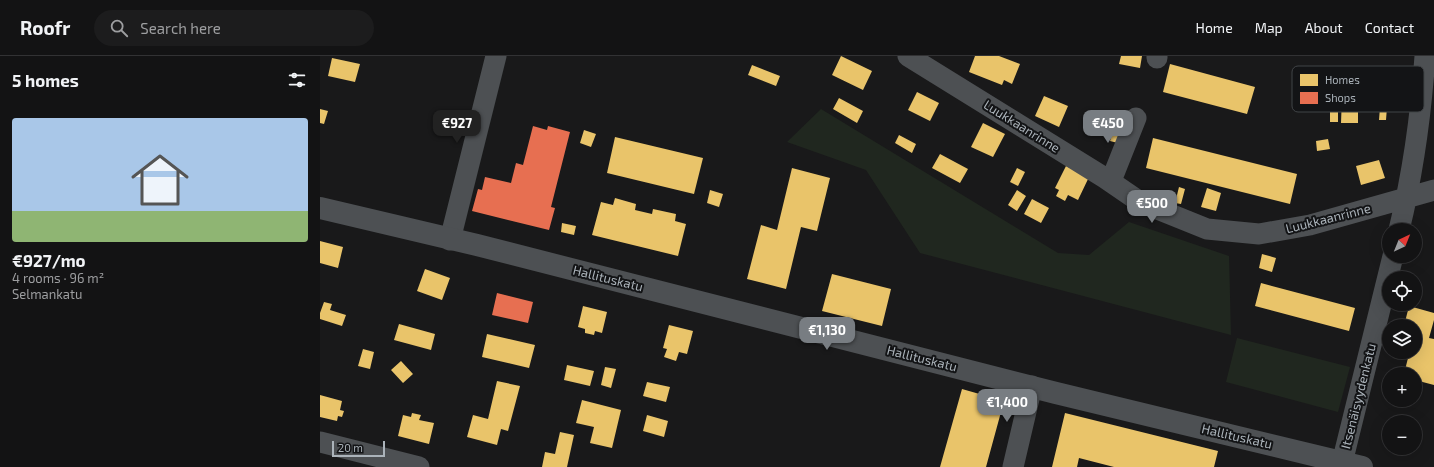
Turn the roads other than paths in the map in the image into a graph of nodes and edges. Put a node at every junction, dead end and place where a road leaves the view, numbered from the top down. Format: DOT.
graph roads {
  1 [pos="496,56"];
  2 [pos="908,56"];
  3 [pos="1425,56"];
  4 [pos="1424,68"];
  5 [pos="1420,112"];
  6 [pos="1136,118"];
  7 [pos="1111,181"];
  8 [pos="1434,190"];
  9 [pos="1407,197"];
  10 [pos="320,208"];
  11 [pos="1401,223"];
  12 [pos="450,240"];
  13 [pos="1391,263"];
  14 [pos="1032,386"];
  15 [pos="320,442"];
  16 [pos="1348,465"];
  17 [pos="419,467"];
  18 [pos="1013,467"];
  1 -- 12 [label="street"];
  2 -- 7 [label="street, Luukkaanrinne"];
  3 -- 4 [label="street"];
  5 -- 9 [label="street"];
  6 -- 7 [label="street"];
  7 -- 9 [label="street, Luukkaanrinne"];
  8 -- 9 [label="street, Luukkaanrinne"];
  9 -- 11 [label="street"];
  10 -- 12 [label="street, Hallituskatu"];
  12 -- 14 [label="street, Hallituskatu"];
  13 -- 16 [label="street, Itsenäisyydenkatu"];
  14 -- 16 [label="street, Hallituskatu"];
  14 -- 18 [label="street"];
  15 -- 17 [label="street"];
}
